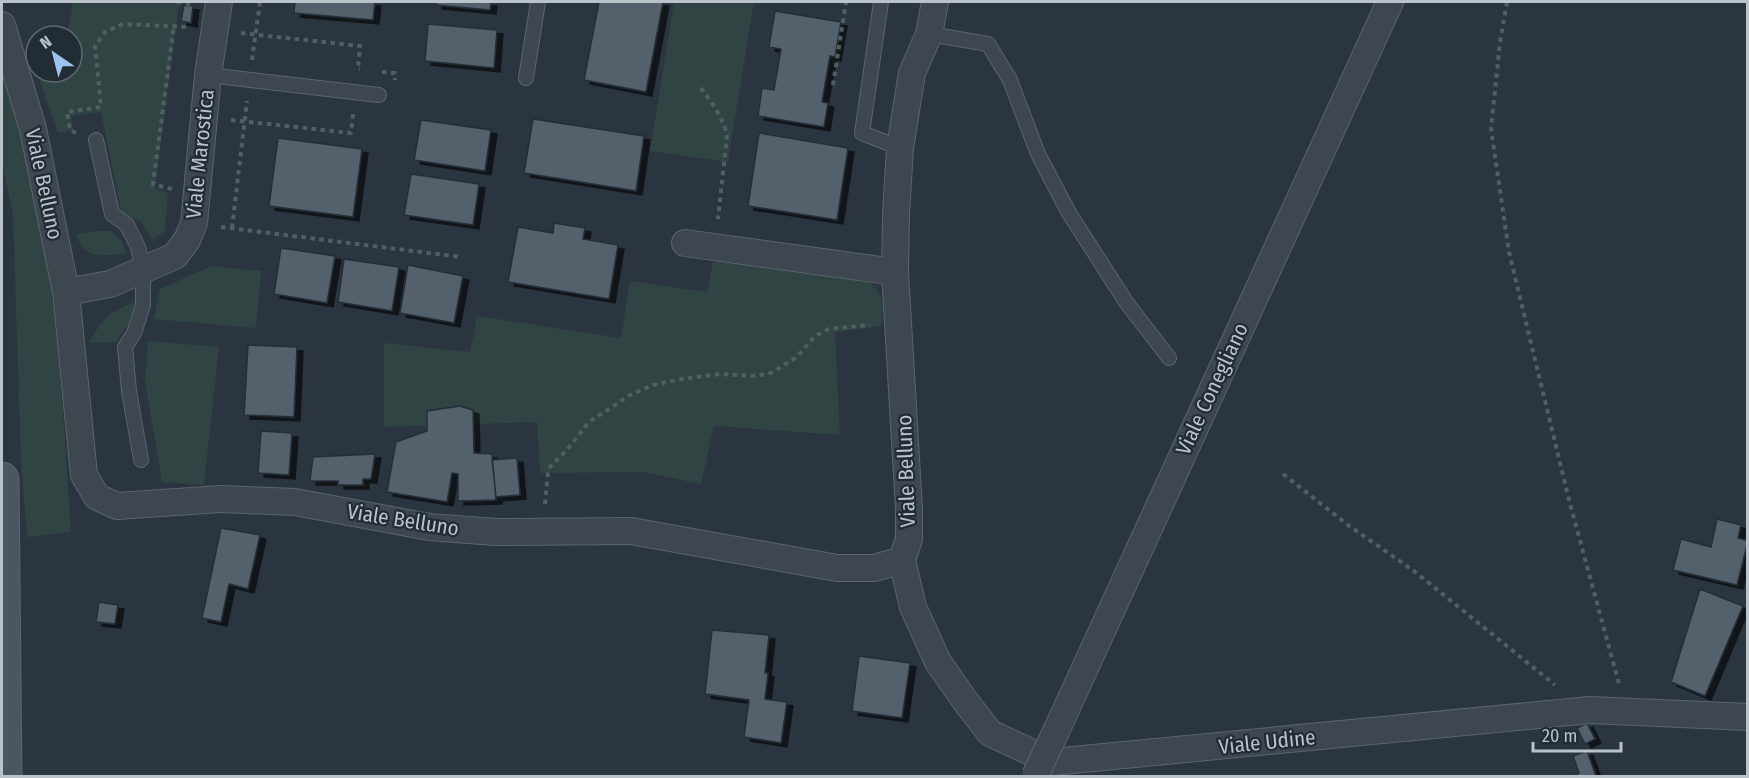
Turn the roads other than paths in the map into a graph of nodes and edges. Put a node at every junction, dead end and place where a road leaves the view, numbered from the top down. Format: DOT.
graph roads {
  1 [pos="219,2"];
  2 [pos="538,2"];
  3 [pos="881,2"];
  4 [pos="935,2"];
  5 [pos="1390,2"];
  6 [pos="2,26"];
  7 [pos="929,34"];
  8 [pos="208,75"];
  9 [pos="526,78"];
  10 [pos="379,95"];
  11 [pos="96,140"];
  12 [pos="900,148"];
  13 [pos="685,243"];
  14 [pos="143,271"];
  15 [pos="895,272"];
  16 [pos="66,292"];
  17 [pos="1168,358"];
  18 [pos="141,460"];
  19 [pos="2,479"];
  20 [pos="902,560"];
  21 [pos="1748,717"];
  22 [pos="5,773"];
  23 [pos="1035,777"];
  1 -- 8 [label="street, Viale Marostica"];
  2 -- 9 [label="lane"];
  3 -- 12 [label="lane"];
  4 -- 7 [label="street"];
  5 -- 23 [label="street, Viale Conegliano, bridge"];
  6 -- 16 [label="street, Viale Belluno"];
  7 -- 12 [label="street, Viale Belluno"];
  7 -- 17 [label="lane"];
  8 -- 10 [label="lane, Viale Marostica"];
  8 -- 14 [label="street, Viale Marostica"];
  11 -- 14 [label="lane"];
  12 -- 15 [label="street, Viale Belluno"];
  13 -- 15 [label="street"];
  14 -- 16 [label="street, Viale Marostica"];
  14 -- 18 [label="lane"];
  15 -- 20 [label="street, Viale Belluno"];
  16 -- 20 [label="street, Viale Belluno"];
  19 -- 22 [label="main road"];
  20 -- 21 [label="street, Viale Udine"];
}
